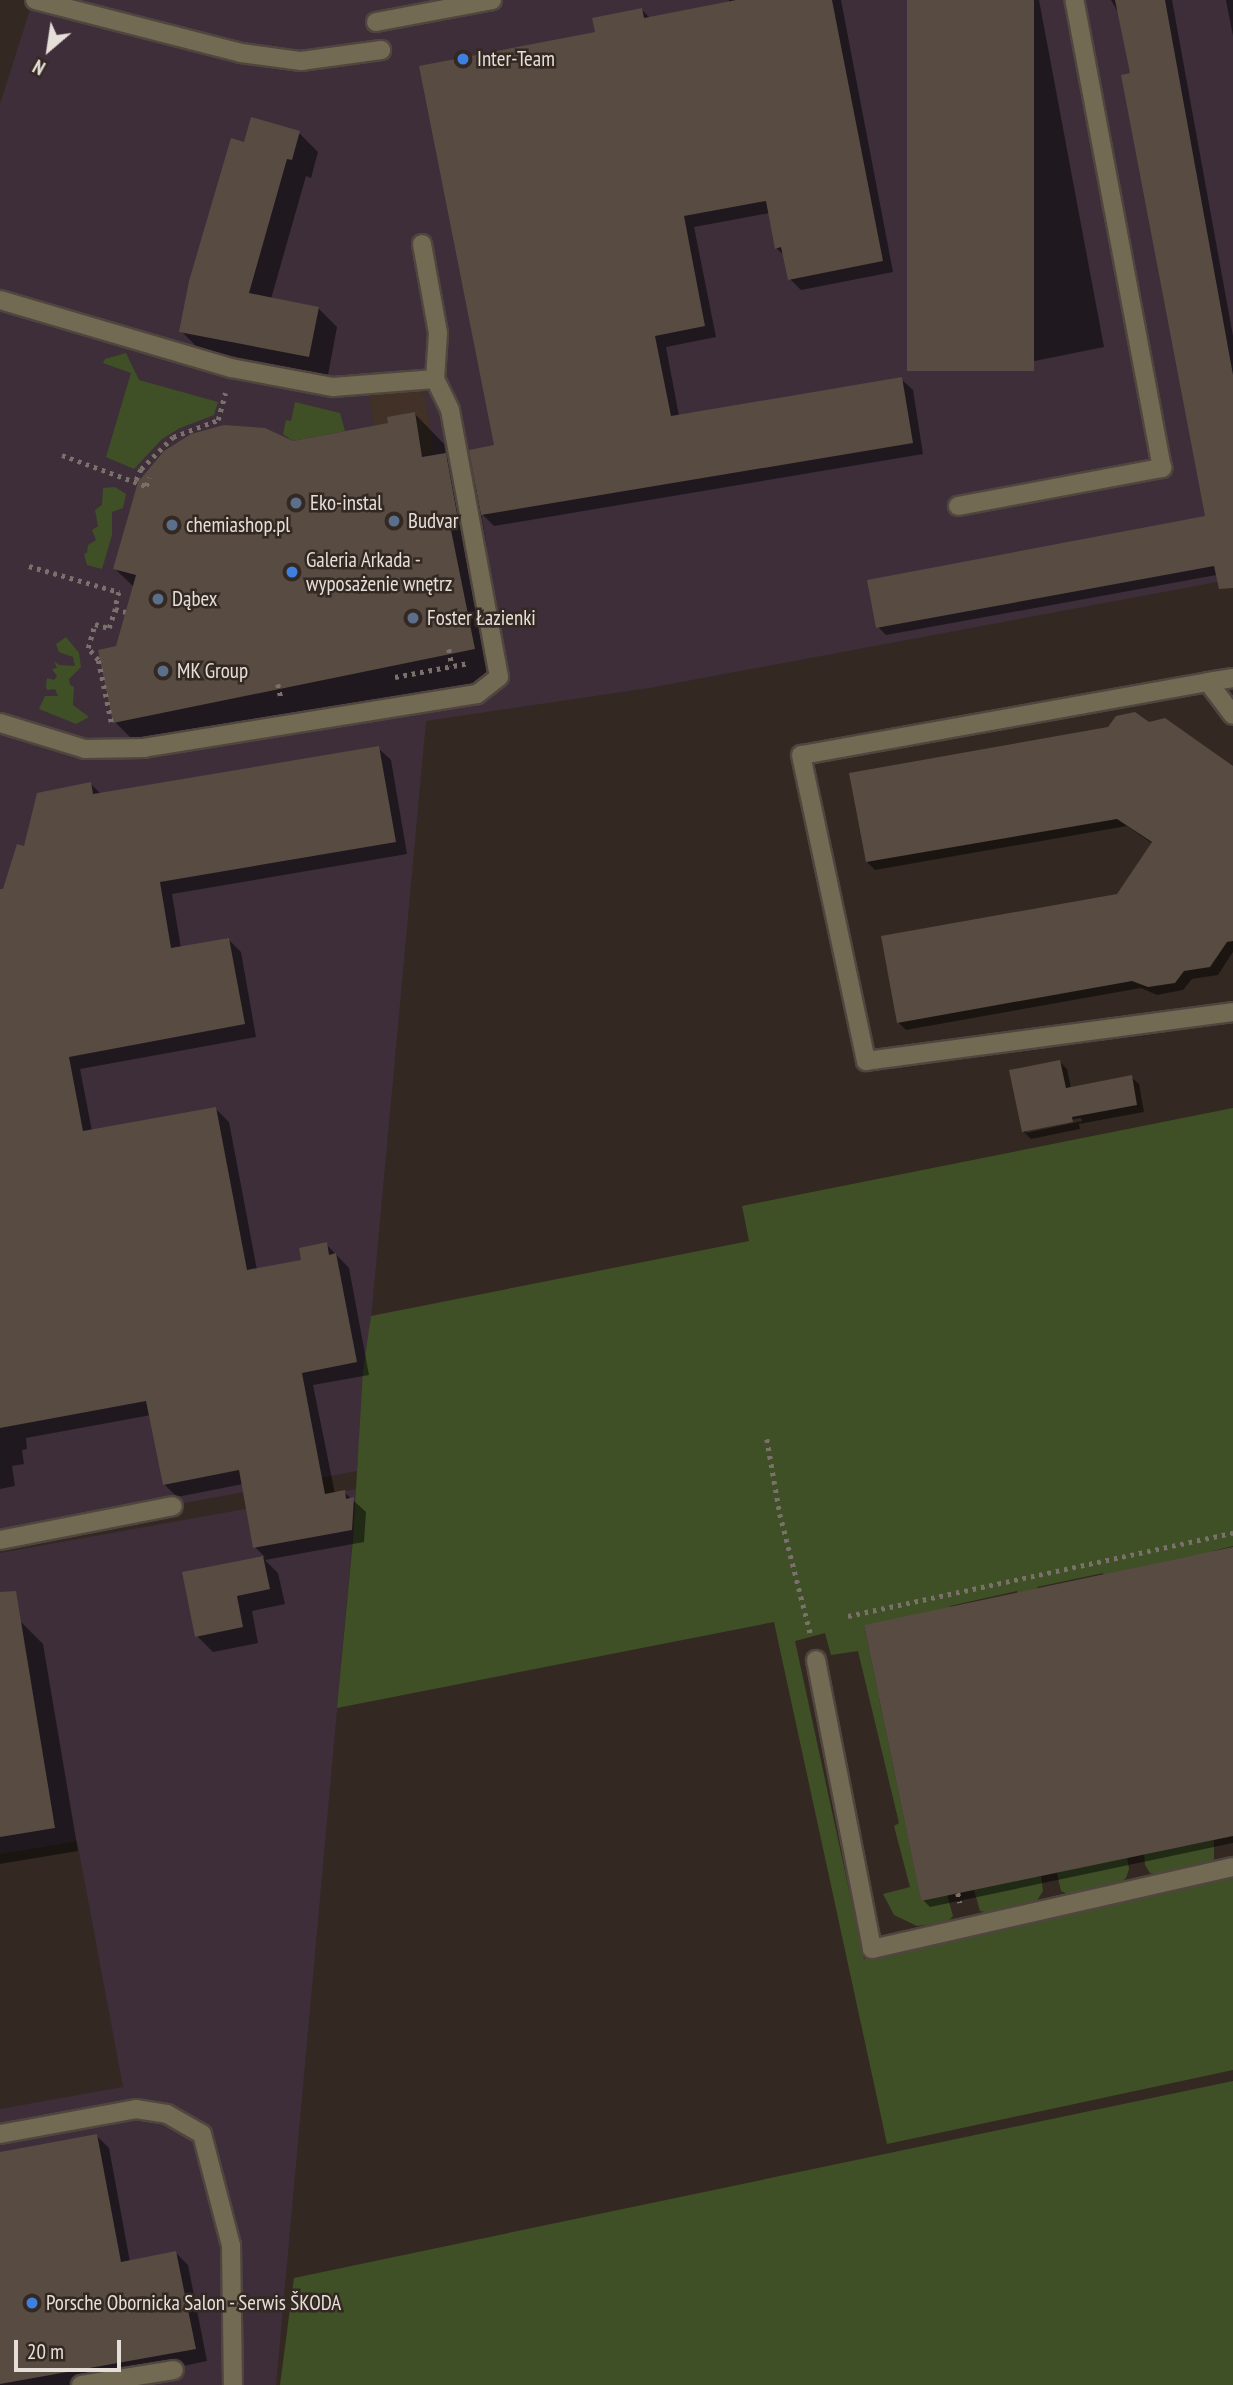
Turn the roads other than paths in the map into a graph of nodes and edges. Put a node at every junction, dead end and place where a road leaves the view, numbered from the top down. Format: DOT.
graph roads {
  1 [pos="35,0"];
  2 [pos="492,0"];
  3 [pos="1074,0"];
  4 [pos="97,7"];
  5 [pos="376,22"];
  6 [pos="381,50"];
  7 [pos="422,244"];
  8 [pos="0,300"];
  9 [pos="435,379"];
  10 [pos="958,506"];
  11 [pos="1233,678"];
  12 [pos="1208,682"];
  13 [pos="1233,715"];
  14 [pos="0,723"];
  15 [pos="1233,1012"];
  16 [pos="173,1506"];
  17 [pos="0,1540"];
  18 [pos="816,1660"];
  19 [pos="1233,1867"];
  20 [pos="0,2134"];
  21 [pos="174,2370"];
  22 [pos="81,2385"];
  23 [pos="233,2385"];
  1 -- 4 [label="street"];
  2 -- 5 [label="street"];
  3 -- 10 [label="street"];
  4 -- 6 [label="street"];
  7 -- 9 [label="street"];
  8 -- 9 [label="street"];
  9 -- 14 [label="street"];
  11 -- 12 [label="street"];
  12 -- 13 [label="street"];
  12 -- 15 [label="street"];
  16 -- 17 [label="street"];
  18 -- 19 [label="street"];
  20 -- 23 [label="street"];
  21 -- 22 [label="street"];
}
